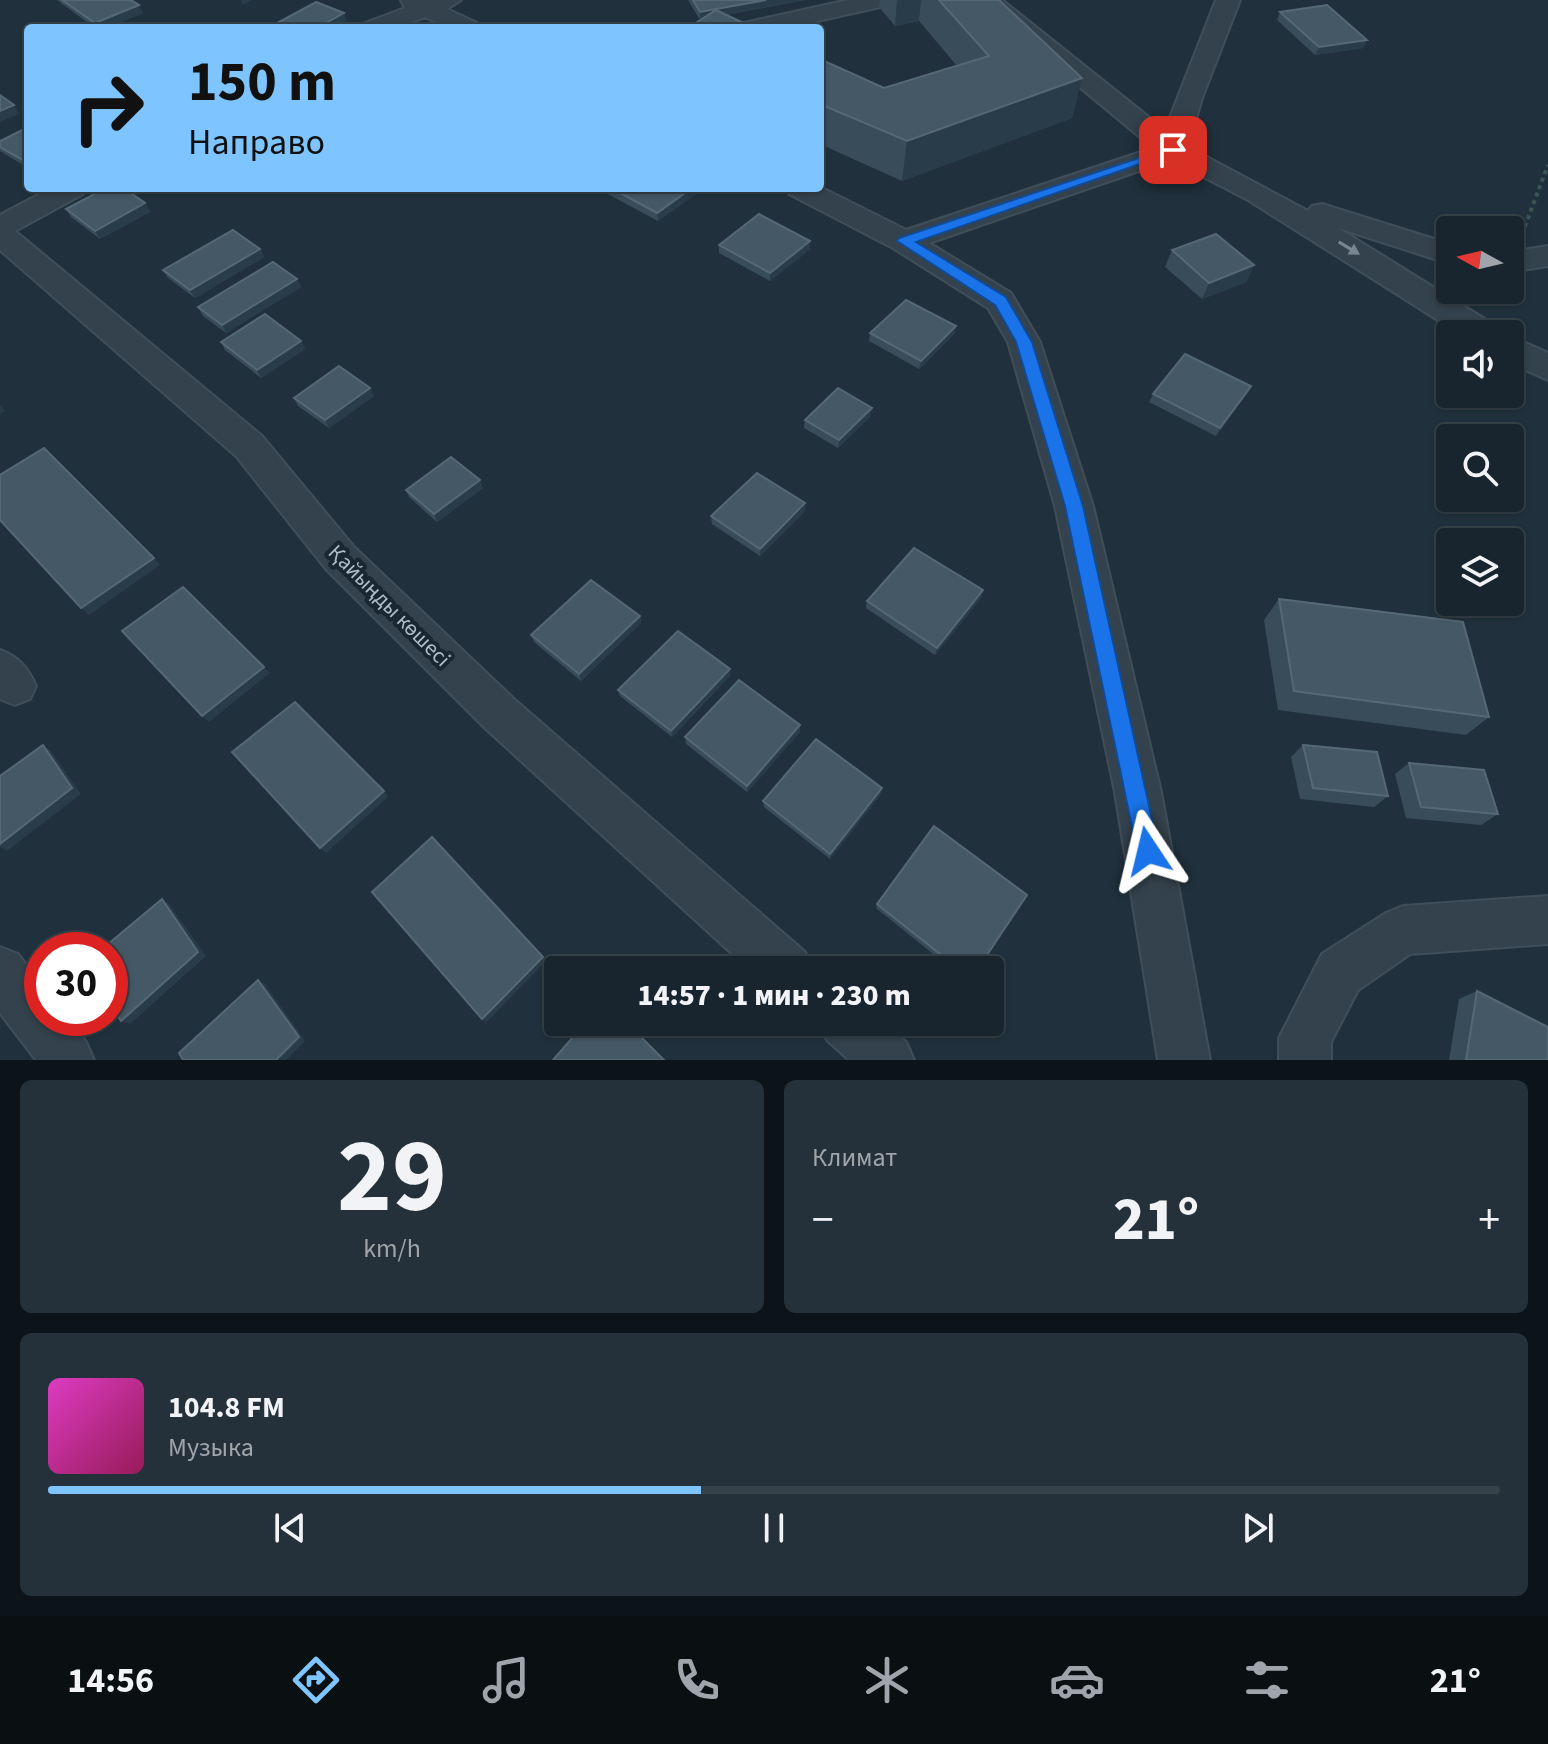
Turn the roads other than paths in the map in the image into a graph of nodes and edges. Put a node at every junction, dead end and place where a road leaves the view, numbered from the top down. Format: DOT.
graph roads {
  1 [pos="881,0"];
  2 [pos="987,0"];
  3 [pos="1228,0"];
  4 [pos="428,3"];
  5 [pos="383,24"];
  6 [pos="462,24"];
  7 [pos="771,24"];
  8 [pos="1173,150"];
  9 [pos="66,192"];
  10 [pos="807,192"];
  11 [pos="1258,194"];
  12 [pos="0,227"];
  13 [pos="0,234"];
  14 [pos="904,241"];
  15 [pos="1436,250"];
  16 [pos="1548,256"];
  17 [pos="1524,260"];
  18 [pos="1462,320"];
  19 [pos="1524,355"];
  20 [pos="1548,368"];
  21 [pos="1548,920"];
  22 [pos="771,956"];
  23 [pos="0,972"];
  24 [pos="861,1036"];
  25 [pos="68,1060"];
  26 [pos="888,1060"];
  27 [pos="1184,1060"];
  28 [pos="1305,1060"];
  1 -- 7 [label="street"];
  2 -- 8 [label="street"];
  3 -- 8 [label="street"];
  4 -- 5 [label="street"];
  4 -- 6 [label="street"];
  8 -- 11 [label="street"];
  8 -- 14 [label="street"];
  9 -- 12 [label="street"];
  10 -- 14 [label="street"];
  11 -- 15 [label="street"];
  11 -- 18 [label="street, one-way"];
  13 -- 22 [label="street, Қайыңды көшесі"];
  14 -- 27 [label="street"];
  16 -- 17 [label="street"];
  19 -- 20 [label="street"];
  21 -- 28 [label="street"];
  23 -- 25 [label="street"];
  24 -- 26 [label="street"];
}
